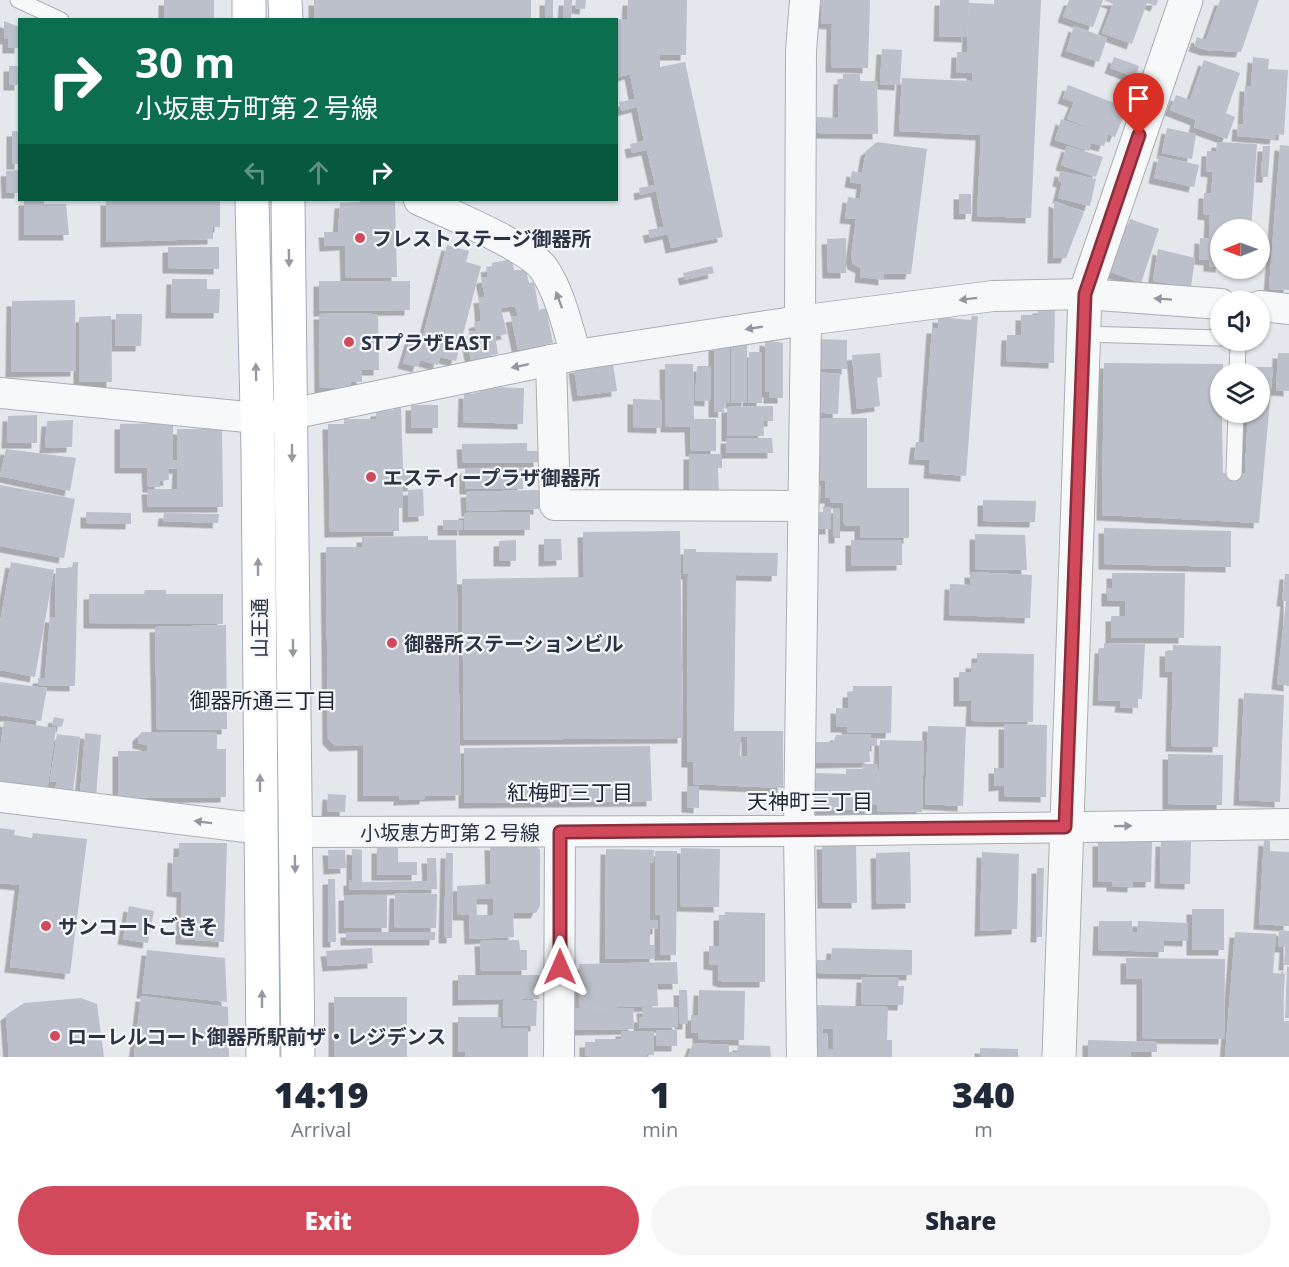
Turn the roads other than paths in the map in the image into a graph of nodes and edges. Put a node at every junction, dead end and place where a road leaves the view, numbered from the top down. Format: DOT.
graph roads {
  1 [pos="18,0"];
  2 [pos="249,0"];
  3 [pos="285,0"];
  4 [pos="804,0"];
  5 [pos="1186,0"];
  6 [pos="57,18"];
  7 [pos="249,18"];
  8 [pos="286,18"];
  9 [pos="252,201"];
  10 [pos="288,201"];
  11 [pos="421,201"];
  12 [pos="1085,294"];
  13 [pos="1210,303"];
  14 [pos="1270,307"];
  15 [pos="1289,309"];
  16 [pos="803,320"];
  17 [pos="1083,334"];
  18 [pos="1210,338"];
  19 [pos="564,358"];
  20 [pos="0,393"];
  21 [pos="291,414"];
  22 [pos="257,418"];
  23 [pos="1236,423"];
  24 [pos="1234,473"];
  25 [pos="803,506"];
  26 [pos="0,797"];
  27 [pos="1289,824"];
  28 [pos="1065,827"];
  29 [pos="261,829"];
  30 [pos="798,831"];
  31 [pos="294,832"];
  32 [pos="560,832"];
  33 [pos="262,1057"];
  34 [pos="298,1057"];
  35 [pos="559,1057"];
  36 [pos="802,1057"];
  37 [pos="1059,1057"];
  1 -- 6 [label="lane"];
  2 -- 7 [label="main road"];
  3 -- 8 [label="main road"];
  4 -- 16 [label="street"];
  5 -- 12 [label="street"];
  22 -- 9 [label="main road, 山王通, one-way"];
  10 -- 21 [label="main road, 山王通, one-way"];
  19 -- 11 [label="street, one-way"];
  13 -- 12 [label="street, one-way"];
  12 -- 16 [label="street, one-way"];
  12 -- 17 [label="street"];
  14 -- 15 [label="street"];
  16 -- 19 [label="street, one-way"];
  16 -- 25 [label="street"];
  17 -- 18 [label="lane"];
  17 -- 28 [label="street"];
  19 -- 21 [label="street, one-way"];
  19 -- 25 [label="street"];
  20 -- 22 [label="street"];
  21 -- 22 [label="street"];
  21 -- 31 [label="main road, 山王通, one-way"];
  29 -- 22 [label="main road, 山王通, one-way"];
  23 -- 24 [label="lane"];
  25 -- 30 [label="street"];
  29 -- 26 [label="street, one-way"];
  28 -- 27 [label="street, 小坂恵方町第２号線, one-way"];
  28 -- 30 [label="street, 小坂恵方町第２号線"];
  28 -- 37 [label="street"];
  33 -- 29 [label="main road, 山王通, one-way"];
  30 -- 32 [label="street, 小坂恵方町第２号線"];
  30 -- 36 [label="street"];
  31 -- 32 [label="street, 小坂恵方町第２号線"];
  31 -- 34 [label="main road, 山王通, one-way"];
  32 -- 35 [label="street"];
}
